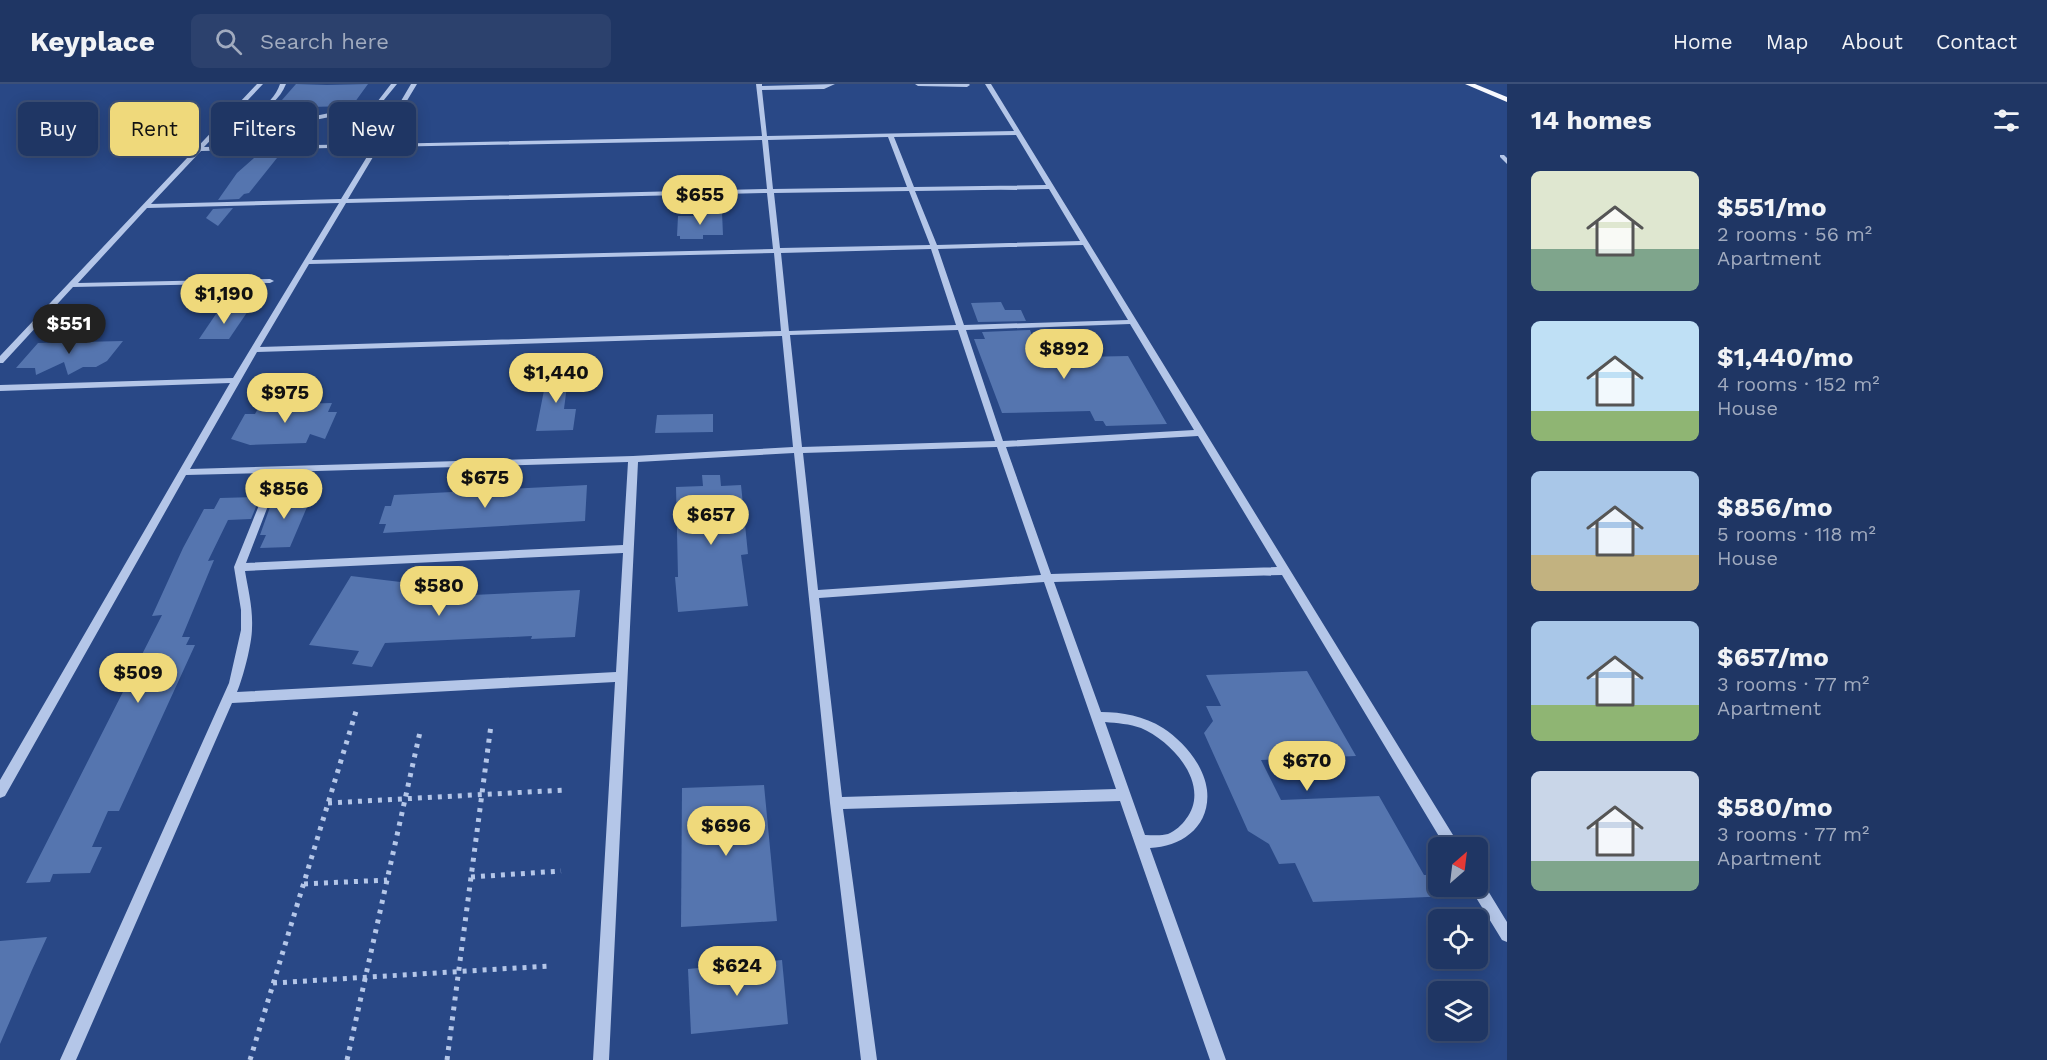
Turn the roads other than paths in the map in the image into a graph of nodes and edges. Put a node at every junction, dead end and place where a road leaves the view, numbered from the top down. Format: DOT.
graph roads {
  1 [pos="260,84"];
  2 [pos="283,84"];
  3 [pos="394,84"];
  4 [pos="414,84"];
  5 [pos="832,84"];
  6 [pos="918,84"];
  7 [pos="988,84"];
  8 [pos="1469,84"];
  9 [pos="967,85"];
  10 [pos="759,86"];
  11 [pos="1507,100"];
  12 [pos="243,102"];
  13 [pos="271,102"];
  14 [pos="380,102"];
  15 [pos="403,102"];
  16 [pos="1018,134"];
  17 [pos="211,137"];
  18 [pos="891,137"];
  19 [pos="765,140"];
  20 [pos="416,146"];
  21 [pos="329,148"];
  22 [pos="200,149"];
  23 [pos="371,156"];
  24 [pos="1502,156"];
  25 [pos="1507,162"];
  26 [pos="1051,187"];
  27 [pos="910,189"];
  28 [pos="771,191"];
  29 [pos="343,202"];
  30 [pos="146,206"];
  31 [pos="1085,243"];
  32 [pos="934,247"];
  33 [pos="777,252"];
  34 [pos="307,262"];
  35 [pos="270,281"];
  36 [pos="71,285"];
  37 [pos="1134,322"];
  38 [pos="961,328"];
  39 [pos="786,334"];
  40 [pos="255,350"];
  41 [pos="0,361"];
  42 [pos="236,380"];
  43 [pos="0,388"];
  44 [pos="1201,433"];
  45 [pos="1000,444"];
  46 [pos="799,450"];
  47 [pos="633,459"];
  48 [pos="278,470"];
  49 [pos="184,472"];
  50 [pos="628,549"];
  51 [pos="239,567"];
  52 [pos="1285,571"];
  53 [pos="1049,578"];
  54 [pos="814,594"];
  55 [pos="620,677"];
  56 [pos="227,698"];
  57 [pos="1096,717"];
  58 [pos="0,792"];
  59 [pos="1123,795"];
  60 [pos="836,803"];
  61 [pos="1447,837"];
  62 [pos="1140,842"];
  63 [pos="1484,897"];
  64 [pos="1507,935"];
  65 [pos="68,1060"];
  66 [pos="601,1060"];
  67 [pos="869,1060"];
  68 [pos="1218,1060"];
  1 -- 12 [label="street"];
  2 -- 13 [label="street"];
  3 -- 14 [label="street"];
  4 -- 15 [label="street"];
  5 -- 10 [label="street"];
  6 -- 9 [label="street"];
  7 -- 16 [label="street"];
  8 -- 11 [label="main road"];
  10 -- 19 [label="street"];
  16 -- 18 [label="street"];
  16 -- 26 [label="street"];
  17 -- 22 [label="street"];
  18 -- 19 [label="street"];
  18 -- 27 [label="street"];
  19 -- 20 [label="street"];
  19 -- 28 [label="street"];
  21 -- 22 [label="street"];
  22 -- 30 [label="street"];
  23 -- 29 [label="street"];
  24 -- 25 [label="street"];
  26 -- 27 [label="street"];
  26 -- 31 [label="street"];
  27 -- 28 [label="street"];
  27 -- 32 [label="street"];
  28 -- 29 [label="street"];
  28 -- 33 [label="street"];
  29 -- 30 [label="street"];
  29 -- 34 [label="street"];
  30 -- 36 [label="street"];
  31 -- 32 [label="street"];
  31 -- 37 [label="street"];
  32 -- 33 [label="street"];
  32 -- 38 [label="street"];
  33 -- 34 [label="street"];
  33 -- 39 [label="street"];
  34 -- 40 [label="street"];
  35 -- 36 [label="street"];
  36 -- 41 [label="street"];
  37 -- 38 [label="street"];
  37 -- 44 [label="street"];
  38 -- 39 [label="street"];
  38 -- 45 [label="street"];
  39 -- 40 [label="street"];
  39 -- 46 [label="street"];
  40 -- 42 [label="street"];
  42 -- 43 [label="street"];
  42 -- 49 [label="street"];
  44 -- 45 [label="street"];
  44 -- 52 [label="street"];
  45 -- 46 [label="street"];
  45 -- 53 [label="street"];
  46 -- 47 [label="street"];
  46 -- 54 [label="street"];
  47 -- 48 [label="street"];
  47 -- 50 [label="street"];
  48 -- 49 [label="street"];
  48 -- 51 [label="street"];
  49 -- 58 [label="street"];
  50 -- 51 [label="street"];
  50 -- 55 [label="street"];
  51 -- 56 [label="street"];
  52 -- 53 [label="street"];
  52 -- 61 [label="street"];
  53 -- 54 [label="street"];
  53 -- 57 [label="street"];
  54 -- 60 [label="street"];
  55 -- 56 [label="street"];
  55 -- 66 [label="street"];
  56 -- 65 [label="street"];
  57 -- 59 [label="street"];
  57 -- 62 [label="street"];
  59 -- 60 [label="street"];
  59 -- 62 [label="street"];
  60 -- 67 [label="street"];
  62 -- 68 [label="street"];
  63 -- 64 [label="street"];
}
